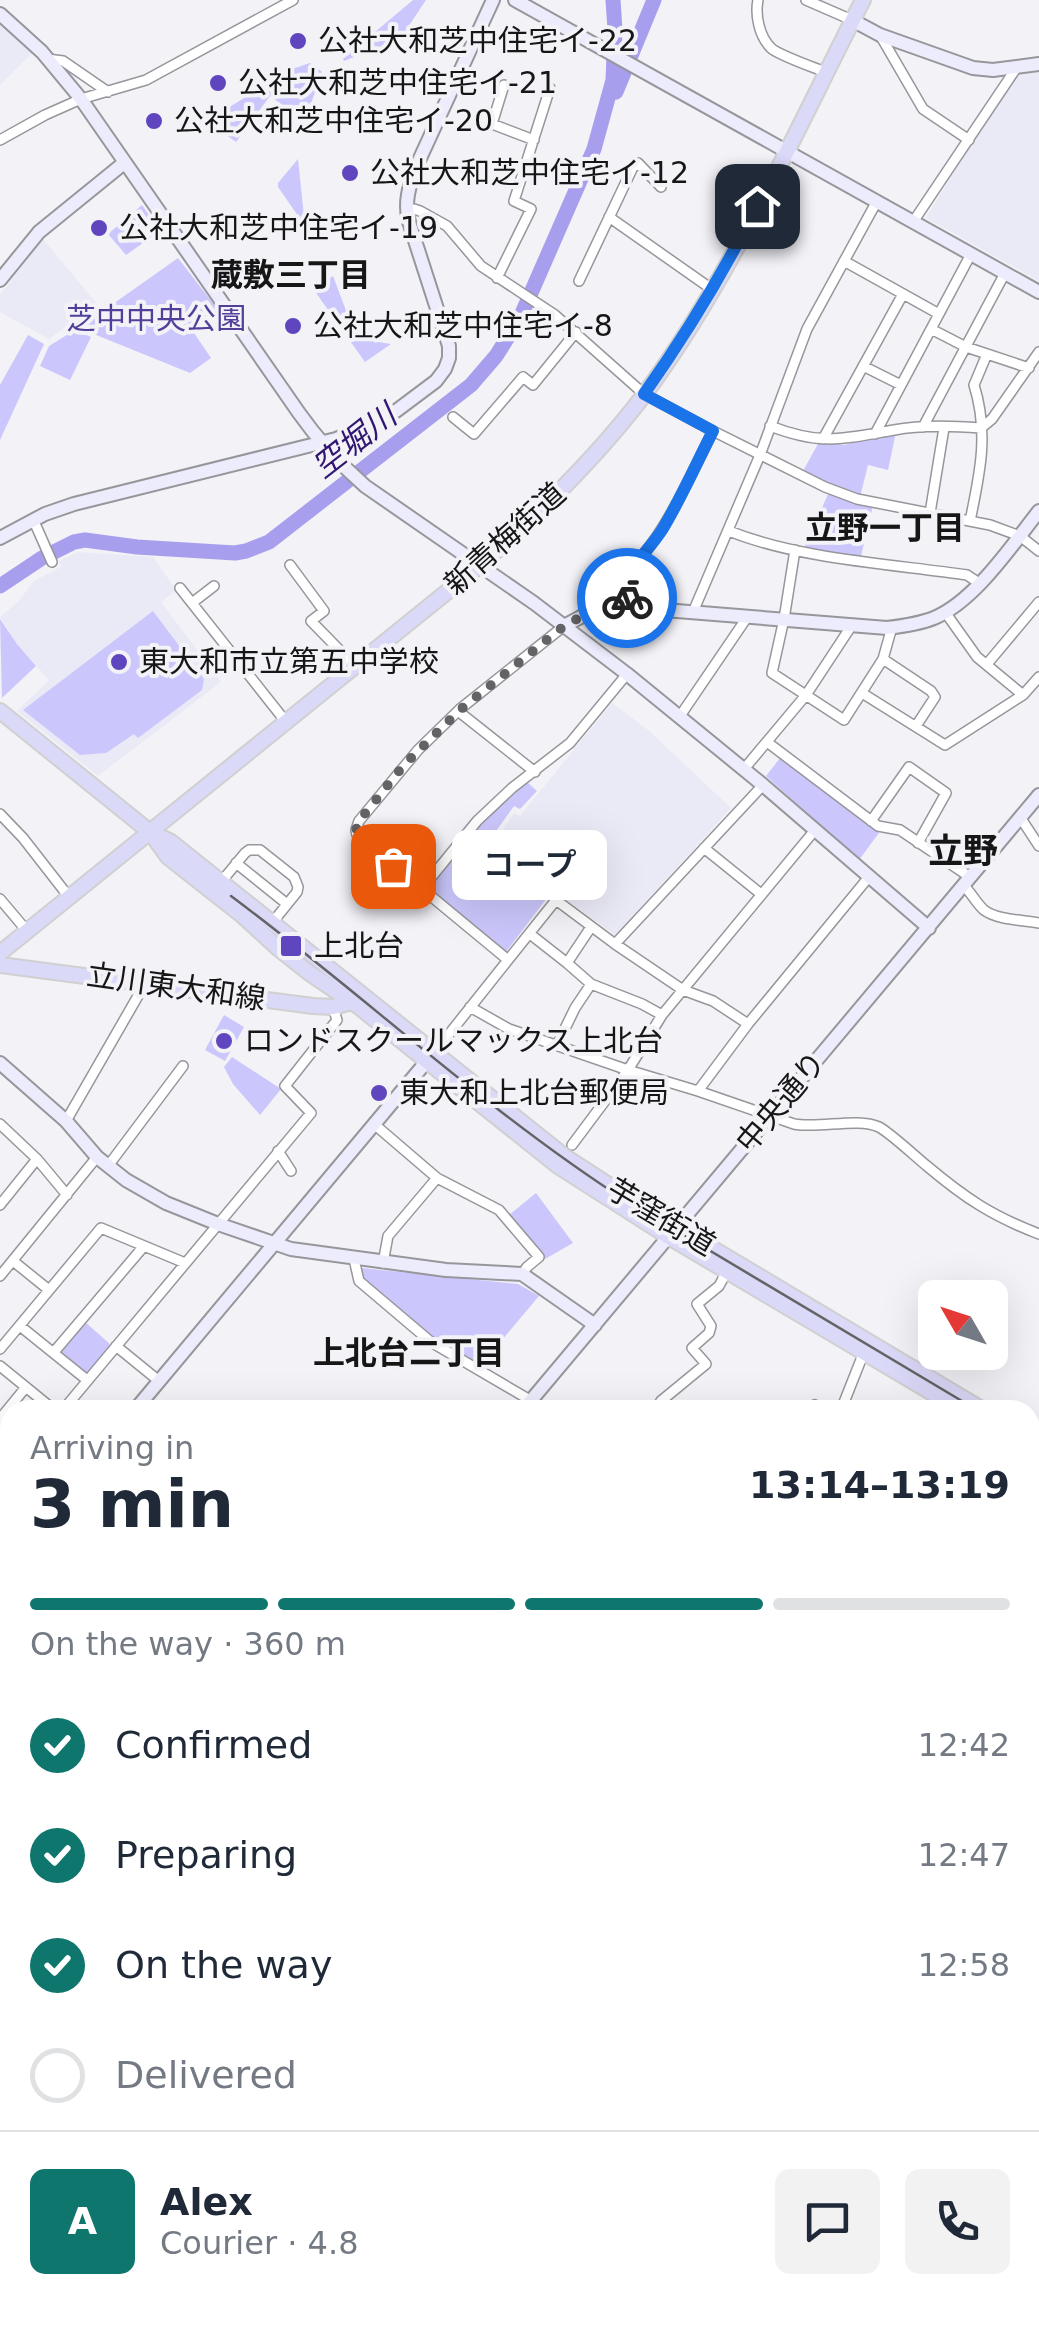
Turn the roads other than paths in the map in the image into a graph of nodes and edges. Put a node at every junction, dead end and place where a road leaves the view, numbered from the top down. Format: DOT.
graph roads {
  1 [pos="292,0"];
  2 [pos="493,0"];
  3 [pos="515,0"];
  4 [pos="758,0"];
  5 [pos="806,0"];
  6 [pos="862,0"];
  7 [pos="0,14"];
  8 [pos="852,20"];
  9 [pos="880,34"];
  10 [pos="48,59"];
  11 [pos="1039,64"];
  12 [pos="1017,67"];
  13 [pos="825,72"];
  14 [pos="504,84"];
  15 [pos="550,88"];
  16 [pos="108,92"];
  17 [pos="82,100"];
  18 [pos="0,140"];
  19 [pos="534,140"];
  20 [pos="969,140"];
  21 [pos="786,150"];
  22 [pos="124,163"];
  23 [pos="662,186"];
  24 [pos="877,202"];
  25 [pos="407,212"];
  26 [pos="609,217"];
  27 [pos="914,222"];
  28 [pos="971,254"];
  29 [pos="844,261"];
  30 [pos="1006,273"];
  31 [pos="497,278"];
  32 [pos="0,280"];
  33 [pos="579,281"];
  34 [pos="712,290"];
  35 [pos="1039,292"];
  36 [pos="903,294"];
  37 [pos="939,314"];
  38 [pos="931,330"];
  39 [pos="576,332"];
  40 [pos="966,347"];
  41 [pos="1039,352"];
  42 [pos="987,354"];
  43 [pos="864,366"];
  44 [pos="1029,368"];
  45 [pos="902,385"];
  46 [pos="644,394"];
  47 [pos="452,417"];
  48 [pos="770,426"];
  49 [pos="923,427"];
  50 [pos="944,428"];
  51 [pos="981,428"];
  52 [pos="713,431"];
  53 [pos="875,434"];
  54 [pos="824,439"];
  55 [pos="320,442"];
  56 [pos="760,455"];
  57 [pos="1039,511"];
  58 [pos="930,513"];
  59 [pos="33,519"];
  60 [pos="970,521"];
  61 [pos="729,530"];
  62 [pos="1020,536"];
  63 [pos="0,538"];
  64 [pos="795,550"];
  65 [pos="1039,551"];
  66 [pos="52,562"];
  67 [pos="290,566"];
  68 [pos="479,566"];
  69 [pos="980,583"];
  70 [pos="214,586"];
  71 [pos="180,588"];
  72 [pos="1039,602"];
  73 [pos="192,603"];
  74 [pos="627,606"];
  75 [pos="694,612"];
  76 [pos="944,612"];
  77 [pos="748,616"];
  78 [pos="784,618"];
  79 [pos="852,625"];
  80 [pos="564,626"];
  81 [pos="892,627"];
  82 [pos="883,659"];
  83 [pos="986,664"];
  84 [pos="355,666"];
  85 [pos="628,674"];
  86 [pos="1039,677"];
  87 [pos="862,693"];
  88 [pos="806,695"];
  89 [pos="1023,696"];
  90 [pos="0,711"];
  91 [pos="458,711"];
  92 [pos="680,716"];
  93 [pos="286,722"];
  94 [pos="916,726"];
  95 [pos="767,742"];
  96 [pos="744,769"];
  97 [pos="535,772"];
  98 [pos="763,785"];
  99 [pos="1039,794"];
  100 [pos="0,814"];
  101 [pos="1020,818"];
  102 [pos="871,821"];
  103 [pos="815,830"];
  104 [pos="150,832"];
  105 [pos="1035,835"];
  106 [pos="918,842"];
  107 [pos="1039,846"];
  108 [pos="704,848"];
  109 [pos="236,863"];
  110 [pos="868,878"];
  111 [pos="966,881"];
  112 [pos="221,882"];
  113 [pos="421,890"];
  114 [pos="761,894"];
  115 [pos="68,897"];
  116 [pos="0,899"];
  117 [pos="227,903"];
  118 [pos="287,904"];
  119 [pos="272,923"];
  120 [pos="1039,923"];
  121 [pos="591,927"];
  122 [pos="928,928"];
  123 [pos="530,934"];
  124 [pos="21,936"];
  125 [pos="615,944"];
  126 [pos="0,953"];
  127 [pos="508,960"];
  128 [pos="567,963"];
  129 [pos="0,965"];
  130 [pos="23,966"];
  131 [pos="146,982"];
  132 [pos="592,984"];
  133 [pos="683,990"];
  134 [pos="356,997"];
  135 [pos="332,1007"];
  136 [pos="470,1008"];
  137 [pos="662,1015"];
  138 [pos="748,1024"];
  139 [pos="557,1045"];
  140 [pos="430,1057"];
  141 [pos="1,1066"];
  142 [pos="184,1066"];
  143 [pos="628,1070"];
  144 [pos="698,1090"];
  145 [pos="770,1115"];
  146 [pos="66,1121"];
  147 [pos="374,1124"];
  148 [pos="2,1129"];
  149 [pos="572,1145"];
  150 [pos="278,1152"];
  151 [pos="38,1160"];
  152 [pos="103,1162"];
  153 [pos="291,1171"];
  154 [pos="437,1178"];
  155 [pos="67,1194"];
  156 [pos="0,1206"];
  157 [pos="218,1224"];
  158 [pos="673,1232"];
  159 [pos="1039,1234"];
  160 [pos="274,1244"];
  161 [pos="144,1246"];
  162 [pos="354,1259"];
  163 [pos="13,1261"];
  164 [pos="383,1262"];
  165 [pos="185,1263"];
  166 [pos="727,1271"];
  167 [pos="522,1274"];
  168 [pos="0,1276"];
  169 [pos="50,1290"];
  170 [pos="595,1324"];
  171 [pos="20,1326"];
  172 [pos="116,1346"];
  173 [pos="0,1350"];
  174 [pos="54,1352"];
  175 [pos="864,1352"];
  176 [pos="0,1366"];
  177 [pos="87,1380"];
  178 [pos="160,1381"];
  179 [pos="26,1387"];
  180 [pos="16,1400"];
  181 [pos="42,1400"];
  182 [pos="70,1400"];
  183 [pos="144,1400"];
  184 [pos="520,1400"];
  185 [pos="532,1400"];
  186 [pos="663,1400"];
  187 [pos="845,1400"];
  188 [pos="944,1400"];
  189 [pos="967,1400"];
  1 -- 16 [label="street"];
  2 -- 25 [label="street"];
  3 -- 21 [label="street"];
  4 -- 13 [label="street"];
  5 -- 8 [label="street"];
  6 -- 8 [label="main road, 新青梅街道"];
  7 -- 10 [label="street"];
  8 -- 9 [label="street"];
  8 -- 13 [label="main road, 新青梅街道"];
  9 -- 12 [label="street"];
  9 -- 20 [label="street"];
  10 -- 16 [label="street"];
  10 -- 17 [label="street"];
  11 -- 12 [label="street"];
  12 -- 20 [label="street"];
  13 -- 21 [label="main road, 新青梅街道"];
  14 -- 19 [label="street"];
  15 -- 19 [label="street"];
  16 -- 17 [label="street"];
  17 -- 18 [label="street"];
  17 -- 22 [label="street"];
  19 -- 31 [label="street"];
  20 -- 27 [label="street"];
  21 -- 24 [label="street"];
  21 -- 34 [label="main road, 新青梅街道"];
  22 -- 32 [label="street"];
  22 -- 55 [label="street"];
  23 -- 26 [label="street"];
  24 -- 27 [label="street"];
  24 -- 29 [label="street"];
  25 -- 31 [label="street"];
  25 -- 55 [label="street"];
  26 -- 33 [label="street"];
  26 -- 34 [label="street"];
  27 -- 28 [label="street"];
  28 -- 30 [label="street"];
  28 -- 37 [label="street"];
  29 -- 36 [label="street"];
  29 -- 48 [label="street"];
  30 -- 35 [label="street"];
  30 -- 40 [label="street"];
  31 -- 39 [label="street"];
  34 -- 46 [label="main road, 新青梅街道"];
  36 -- 37 [label="street"];
  36 -- 43 [label="street"];
  37 -- 38 [label="street"];
  38 -- 40 [label="street"];
  38 -- 45 [label="street"];
  39 -- 46 [label="street"];
  39 -- 47 [label="street"];
  40 -- 42 [label="street"];
  40 -- 49 [label="street"];
  41 -- 44 [label="street"];
  42 -- 44 [label="street"];
  42 -- 51 [label="street"];
  43 -- 45 [label="street"];
  43 -- 54 [label="street"];
  44 -- 51 [label="street"];
  45 -- 53 [label="street"];
  46 -- 52 [label="street"];
  46 -- 68 [label="main road, 新青梅街道"];
  48 -- 54 [label="street"];
  48 -- 56 [label="street"];
  49 -- 50 [label="street"];
  49 -- 53 [label="street"];
  50 -- 51 [label="street"];
  50 -- 58 [label="street"];
  51 -- 60 [label="street"];
  52 -- 56 [label="street"];
  52 -- 74 [label="street"];
  53 -- 54 [label="street"];
  55 -- 59 [label="street"];
  55 -- 68 [label="street"];
  56 -- 58 [label="street"];
  56 -- 61 [label="street"];
  57 -- 62 [label="street"];
  58 -- 60 [label="street"];
  59 -- 63 [label="street"];
  59 -- 66 [label="street"];
  60 -- 62 [label="street"];
  61 -- 64 [label="street"];
  61 -- 75 [label="street"];
  62 -- 65 [label="street"];
  62 -- 69 [label="street"];
  64 -- 69 [label="street"];
  64 -- 78 [label="street"];
  67 -- 84 [label="street"];
  68 -- 80 [label="street"];
  68 -- 84 [label="main road, 新青梅街道"];
  69 -- 76 [label="street"];
  70 -- 73 [label="street"];
  71 -- 73 [label="street"];
  72 -- 83 [label="street"];
  73 -- 93 [label="street"];
  74 -- 75 [label="street"];
  74 -- 80 [label="street"];
  75 -- 77 [label="street"];
  76 -- 81 [label="street"];
  76 -- 83 [label="street"];
  77 -- 78 [label="street"];
  77 -- 92 [label="street"];
  78 -- 79 [label="street"];
  78 -- 88 [label="street"];
  79 -- 81 [label="street"];
  79 -- 88 [label="street"];
  80 -- 85 [label="street"];
  80 -- 91 [label="street"];
  81 -- 82 [label="street"];
  82 -- 87 [label="street"];
  82 -- 94 [label="street"];
  83 -- 89 [label="street"];
  84 -- 93 [label="main road, 新青梅街道"];
  85 -- 92 [label="street"];
  85 -- 97 [label="street"];
  86 -- 89 [label="street"];
  87 -- 88 [label="street"];
  87 -- 94 [label="street"];
  88 -- 95 [label="street"];
  89 -- 94 [label="street"];
  90 -- 104 [label="main road, 芋窪街道"];
  91 -- 97 [label="street"];
  91 -- 113 [label="street"];
  92 -- 96 [label="street"];
  93 -- 104 [label="main road, 新青梅街道"];
  95 -- 96 [label="street"];
  95 -- 102 [label="street"];
  96 -- 98 [label="street"];
  97 -- 113 [label="street"];
  98 -- 103 [label="street"];
  98 -- 108 [label="street"];
  99 -- 101 [label="street, 中央通り"];
  100 -- 115 [label="street"];
  101 -- 105 [label="street"];
  101 -- 111 [label="street, 中央通り"];
  102 -- 106 [label="street"];
  102 -- 106 [label="street"];
  103 -- 110 [label="street"];
  103 -- 114 [label="street"];
  104 -- 112 [label="main road, 芋窪街道"];
  104 -- 115 [label="main road, 新青梅街道"];
  104 -- 117 [label="main road, 芋窪街道"];
  105 -- 107 [label="street"];
  106 -- 111 [label="street"];
  108 -- 114 [label="street"];
  108 -- 125 [label="street"];
  109 -- 112 [label="street"];
  109 -- 118 [label="street"];
  109 -- 118 [label="street"];
  110 -- 122 [label="street"];
  110 -- 138 [label="street"];
  111 -- 120 [label="street"];
  111 -- 122 [label="street, 中央通り"];
  112 -- 117 [label="street"];
  112 -- 119 [label="main road, 芋窪街道"];
  113 -- 127 [label="street"];
  114 -- 133 [label="street"];
  115 -- 124 [label="main road, 新青梅街道"];
  116 -- 124 [label="street"];
  117 -- 134 [label="main road, 芋窪街道"];
  118 -- 119 [label="street"];
  119 -- 134 [label="main road, 芋窪街道"];
  121 -- 123 [label="street"];
  121 -- 125 [label="street"];
  121 -- 128 [label="street"];
  122 -- 145 [label="street, 中央通り"];
  123 -- 127 [label="street"];
  123 -- 128 [label="street"];
  124 -- 126 [label="main road, 新青梅街道"];
  124 -- 130 [label="main road"];
  125 -- 133 [label="street"];
  127 -- 136 [label="street"];
  128 -- 132 [label="street"];
  129 -- 130 [label="main road, 立川東大和線"];
  130 -- 131 [label="main road, 立川東大和線"];
  131 -- 135 [label="main road, 立川東大和線"];
  131 -- 146 [label="street"];
  132 -- 137 [label="street"];
  132 -- 139 [label="street"];
  133 -- 137 [label="street"];
  133 -- 138 [label="street"];
  134 -- 135 [label="main road, 立川東大和線"];
  134 -- 140 [label="main road, 芋窪街道"];
  135 -- 150 [label="street"];
  136 -- 139 [label="street"];
  136 -- 140 [label="street"];
  137 -- 143 [label="street"];
  138 -- 144 [label="street"];
  139 -- 143 [label="street"];
  140 -- 147 [label="street"];
  140 -- 158 [label="main road, 芋窪街道"];
  141 -- 146 [label="street"];
  142 -- 152 [label="street"];
  143 -- 144 [label="street"];
  143 -- 149 [label="street"];
  144 -- 145 [label="street"];
  145 -- 158 [label="street, 中央通り"];
  145 -- 159 [label="street"];
  146 -- 152 [label="street"];
  147 -- 154 [label="street"];
  147 -- 160 [label="street"];
  148 -- 151 [label="street"];
  150 -- 153 [label="street"];
  150 -- 157 [label="street"];
  151 -- 155 [label="street"];
  151 -- 156 [label="street"];
  152 -- 155 [label="street"];
  152 -- 157 [label="street"];
  154 -- 164 [label="street"];
  154 -- 167 [label="street"];
  155 -- 163 [label="street"];
  157 -- 160 [label="street"];
  157 -- 165 [label="street"];
  158 -- 166 [label="main road, 芋窪街道"];
  158 -- 170 [label="street, 中央通り"];
  158 -- 189 [label="main road, 芋窪街道"];
  160 -- 162 [label="street"];
  160 -- 178 [label="street"];
  161 -- 165 [label="street"];
  161 -- 169 [label="street"];
  161 -- 174 [label="street"];
  162 -- 164 [label="street"];
  162 -- 184 [label="street"];
  163 -- 168 [label="street"];
  163 -- 169 [label="street"];
  164 -- 167 [label="street"];
  165 -- 172 [label="street"];
  166 -- 175 [label="main road, 芋窪街道"];
  166 -- 186 [label="street"];
  167 -- 170 [label="street"];
  169 -- 171 [label="street"];
  170 -- 185 [label="street, 中央通り"];
  171 -- 173 [label="street"];
  171 -- 174 [label="street"];
  172 -- 177 [label="street"];
  172 -- 178 [label="street"];
  174 -- 177 [label="street"];
  175 -- 187 [label="street"];
  175 -- 188 [label="main road, 芋窪街道"];
  176 -- 179 [label="street"];
  177 -- 182 [label="street"];
  178 -- 183 [label="street"];
  179 -- 180 [label="street"];
  179 -- 181 [label="street"];
}
